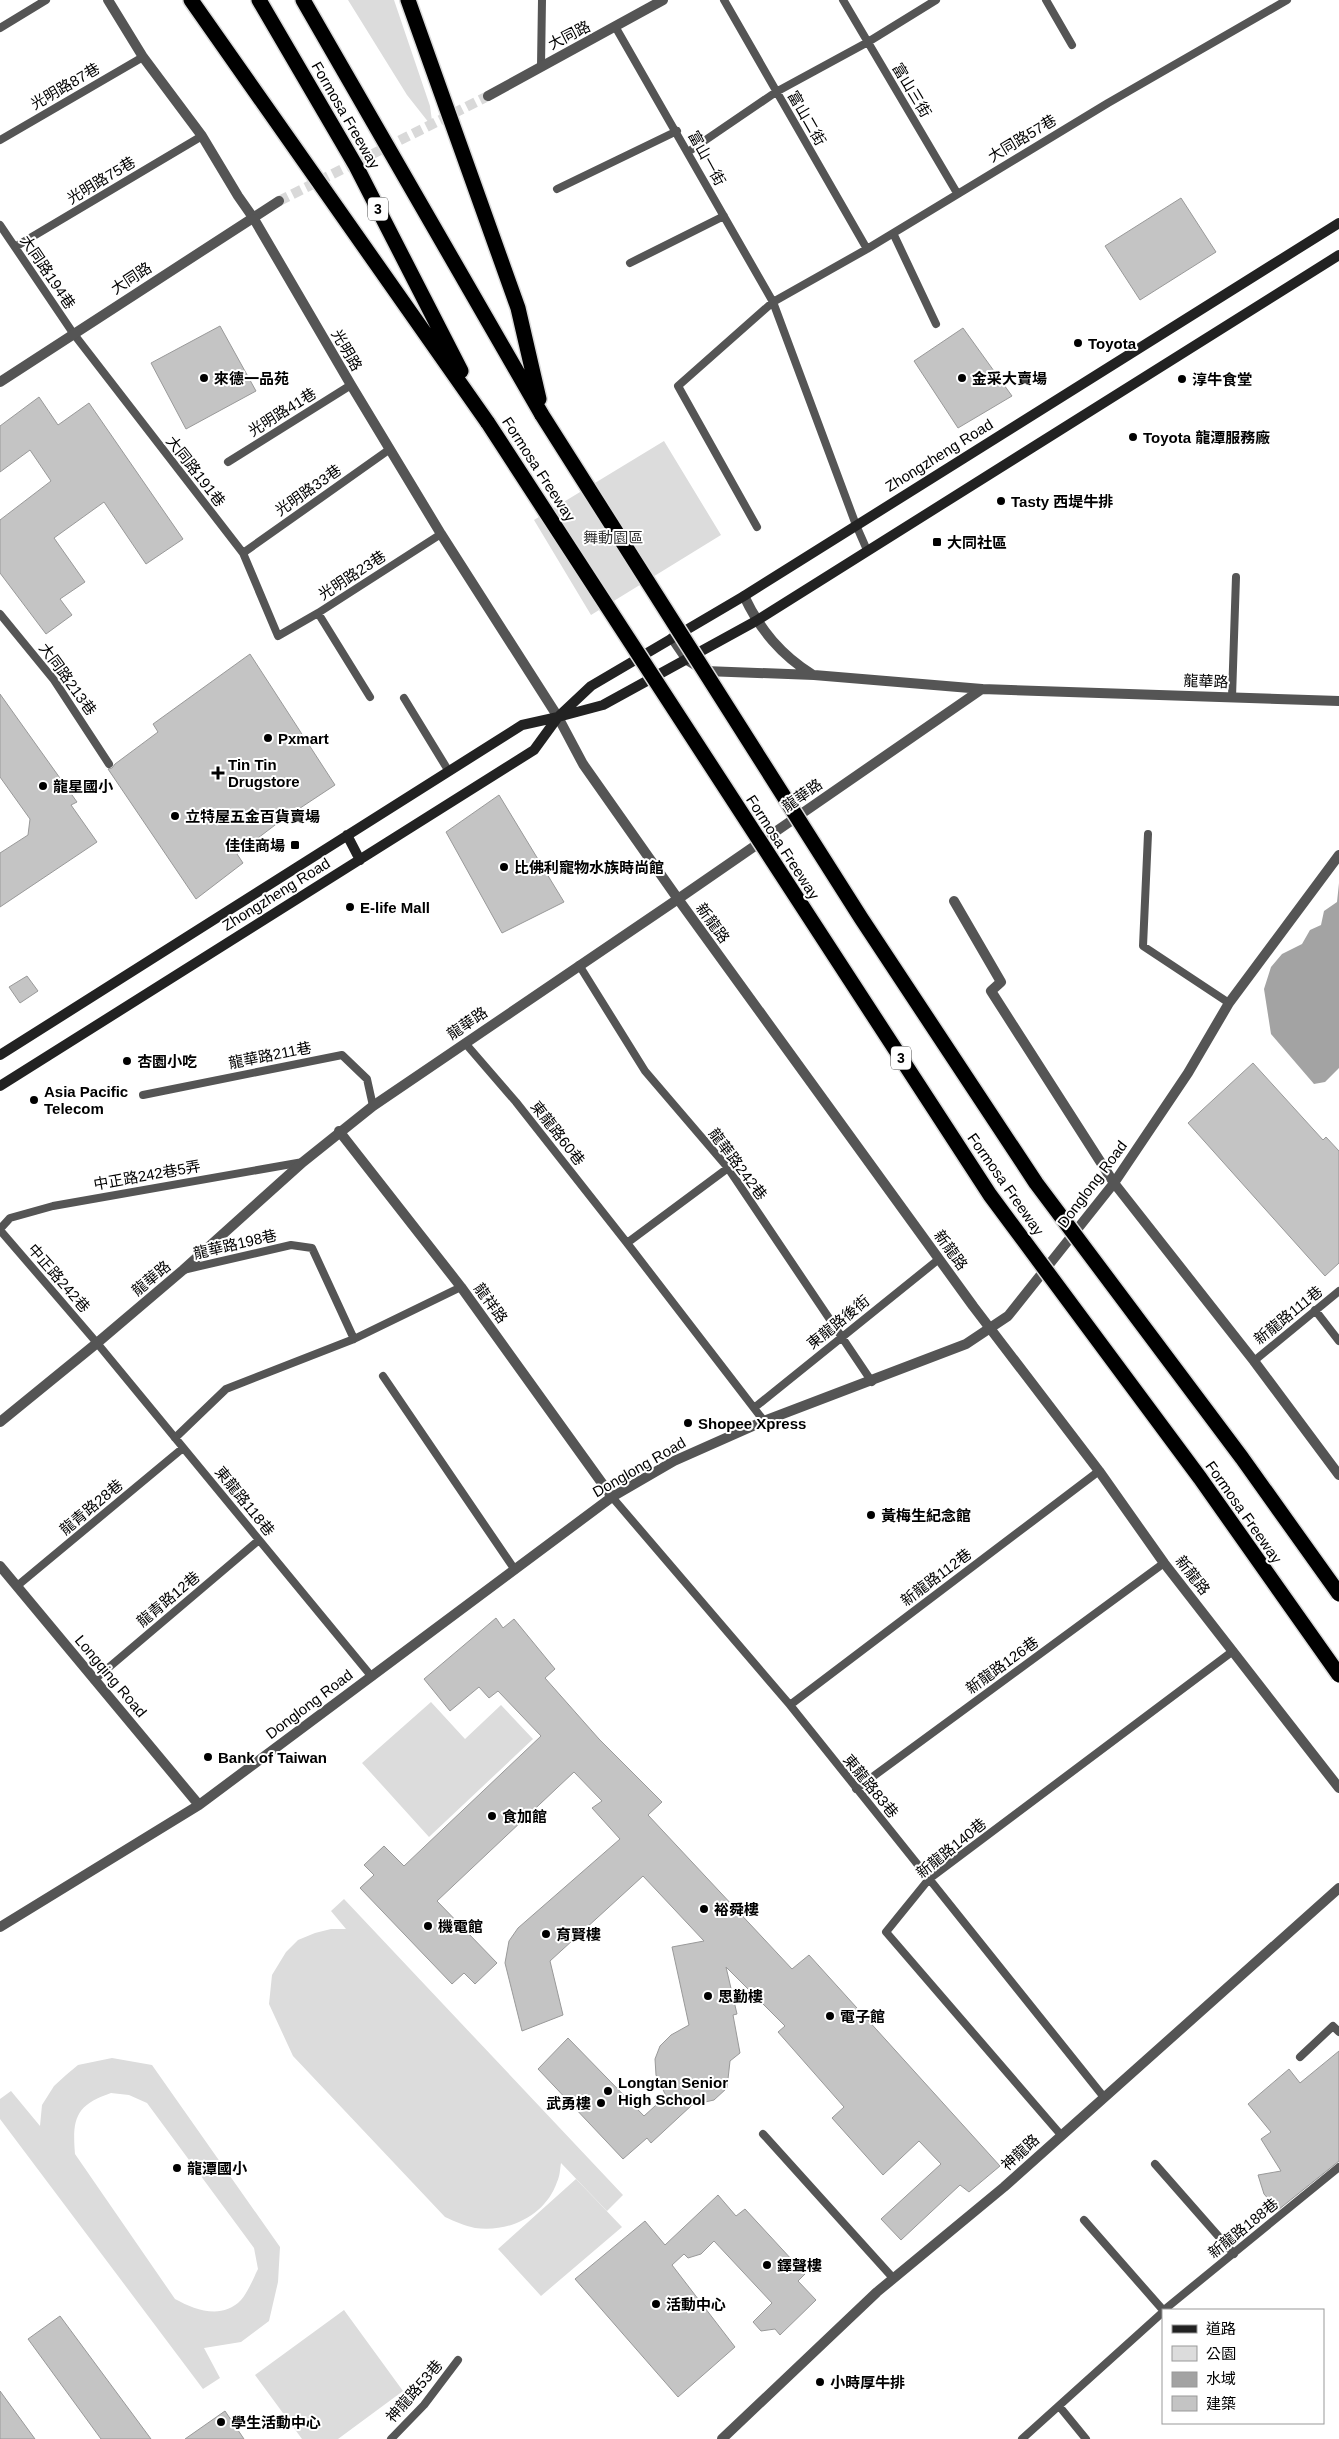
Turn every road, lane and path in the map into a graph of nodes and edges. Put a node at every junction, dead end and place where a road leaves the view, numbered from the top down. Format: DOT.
graph roads {
  1 [pos="46,0"];
  2 [pos="108,0"];
  3 [pos="191,0"];
  4 [pos="259,0"];
  5 [pos="303,0"];
  6 [pos="408,0"];
  7 [pos="414,0"];
  8 [pos="542,0"];
  9 [pos="663,0"];
  10 [pos="724,0"];
  11 [pos="843,0"];
  12 [pos="936,0"];
  13 [pos="1046,0"];
  14 [pos="1287,0"];
  15 [pos="419,26"];
  16 [pos="0,28"];
  17 [pos="616,28"];
  18 [pos="868,42"];
  19 [pos="1072,45"];
  20 [pos="143,57"];
  21 [pos="541,66"];
  22 [pos="776,92"];
  23 [pos="488,96"];
  24 [pos="677,131"];
  25 [pos="202,136"];
  26 [pos="0,140"];
  27 [pos="688,152"];
  28 [pos="557,189"];
  29 [pos="957,193"];
  30 [pos="279,201"];
  31 [pos="724,216"];
  32 [pos="254,219"];
  33 [pos="1339,223"];
  34 [pos="0,225"];
  35 [pos="893,233"];
  36 [pos="15,248"];
  37 [pos="867,249"];
  38 [pos="1339,255"];
  39 [pos="630,263"];
  40 [pos="773,302"];
  41 [pos="936,324"];
  42 [pos="73,333"];
  43 [pos="0,382"];
  44 [pos="351,386"];
  45 [pos="542,415"];
  46 [pos="488,424"];
  47 [pos="390,449"];
  48 [pos="228,462"];
  49 [pos="856,525"];
  50 [pos="757,527"];
  51 [pos="441,534"];
  52 [pos="867,550"];
  53 [pos="243,553"];
  54 [pos="1236,578"];
  55 [pos="744,596"];
  56 [pos="318,613"];
  57 [pos="0,614"];
  58 [pos="756,621"];
  59 [pos="278,636"];
  60 [pos="672,638"];
  61 [pos="687,660"];
  62 [pos="814,675"];
  63 [pos="982,689"];
  64 [pos="370,697"];
  65 [pos="1232,697"];
  66 [pos="404,698"];
  67 [pos="1339,701"];
  68 [pos="558,717"];
  69 [pos="110,764"];
  70 [pos="448,770"];
  71 [pos="1148,834"];
  72 [pos="347,835"];
  73 [pos="1339,855"];
  74 [pos="360,860"];
  75 [pos="678,900"];
  76 [pos="954,902"];
  77 [pos="579,965"];
  78 [pos="1229,1003"];
  79 [pos="465,1043"];
  80 [pos="0,1055"];
  81 [pos="0,1086"];
  82 [pos="143,1095"];
  83 [pos="373,1106"];
  84 [pos="340,1131"];
  85 [pos="303,1162"];
  86 [pos="728,1168"];
  87 [pos="1114,1183"];
  88 [pos="0,1229"];
  89 [pos="627,1243"];
  90 [pos="939,1259"];
  91 [pos="183,1270"];
  92 [pos="461,1287"];
  93 [pos="1339,1291"];
  94 [pos="1315,1310"];
  95 [pos="990,1327"];
  96 [pos="842,1336"];
  97 [pos="354,1339"];
  98 [pos="1339,1341"];
  99 [pos="97,1343"];
  100 [pos="1254,1361"];
  101 [pos="383,1376"];
  102 [pos="872,1382"];
  103 [pos="754,1408"];
  104 [pos="1,1420"];
  105 [pos="764,1422"];
  106 [pos="175,1438"];
  107 [pos="183,1448"];
  108 [pos="1099,1471"];
  109 [pos="1339,1475"];
  110 [pos="612,1497"];
  111 [pos="259,1540"];
  112 [pos="1164,1563"];
  113 [pos="0,1566"];
  114 [pos="515,1570"];
  115 [pos="17,1586"];
  116 [pos="1339,1594"];
  117 [pos="1233,1651"];
  118 [pos="1339,1675"];
  119 [pos="372,1677"];
  120 [pos="94,1680"];
  121 [pos="790,1705"];
  122 [pos="1339,1788"];
  123 [pos="856,1789"];
  124 [pos="199,1805"];
  125 [pos="929,1880"];
  126 [pos="1339,1888"];
  127 [pos="0,1927"];
  128 [pos="1339,2032"];
  129 [pos="1300,2057"];
  130 [pos="1103,2096"];
  131 [pos="763,2134"];
  132 [pos="1061,2135"];
  133 [pos="1155,2164"];
  134 [pos="1339,2167"];
  135 [pos="1084,2220"];
  136 [pos="1234,2254"];
  137 [pos="893,2278"];
  138 [pos="1165,2309"];
  139 [pos="1162,2310"];
  140 [pos="1162,2312"];
  141 [pos="458,2360"];
  142 [pos="1059,2406"];
  143 [pos="391,2439"];
  144 [pos="722,2439"];
  145 [pos="1022,2439"];
  146 [pos="1086,2439"];
  1 -- 16 [label="lane"];
  2 -- 20 [label="street, 光明路"];
  3 -- 46 [label="highway"];
  4 -- 46 [label="highway, Formosa Freeway / 3"];
  5 -- 45 [label="highway, Formosa Freeway"];
  6 -- 15 [label="highway"];
  7 -- 15 [label="highway"];
  8 -- 21 [label="lane"];
  9 -- 17 [label="street, 大同路"];
  10 -- 22 [label="lane, 富山二街"];
  11 -- 18 [label="lane, 富山三街"];
  12 -- 18 [label="lane"];
  13 -- 19 [label="lane"];
  14 -- 29 [label="lane, 大同路57巷"];
  15 -- 45 [label="highway"];
  17 -- 21 [label="street, 大同路"];
  17 -- 24 [label="lane, 富山一街"];
  18 -- 22 [label="lane"];
  18 -- 29 [label="lane, 富山三街"];
  20 -- 25 [label="street, 光明路"];
  20 -- 26 [label="lane, 光明路87巷"];
  21 -- 23 [label="street, 大同路"];
  22 -- 27 [label="lane"];
  22 -- 37 [label="lane, 富山二街"];
  24 -- 27 [label="lane, 富山一街"];
  24 -- 28 [label="lane"];
  25 -- 32 [label="street, 光明路"];
  25 -- 36 [label="lane, 光明路75巷"];
  27 -- 31 [label="lane, 富山一街"];
  29 -- 35 [label="lane, 大同路57巷"];
  30 -- 32 [label="street, 大同路"];
  31 -- 39 [label="lane"];
  31 -- 40 [label="lane, 富山一街"];
  32 -- 42 [label="street, 大同路"];
  32 -- 44 [label="street, 光明路"];
  33 -- 49 [label="main road, Zhongzheng Road"];
  34 -- 36 [label="lane, 大同路194巷"];
  35 -- 37 [label="lane, 大同路57巷"];
  35 -- 41 [label="lane"];
  36 -- 42 [label="lane, 大同路194巷"];
  37 -- 40 [label="lane, 大同路57巷"];
  38 -- 52 [label="main road, Zhongzheng Road"];
  40 -- 49 [label="lane, 富山一街"];
  40 -- 50 [label="lane, 大同路57巷"];
  42 -- 43 [label="street, 大同路"];
  42 -- 53 [label="lane, 大同路191巷"];
  44 -- 47 [label="street, 光明路"];
  44 -- 48 [label="lane, 光明路41巷"];
  45 -- 116 [label="highway, Formosa Freeway, bridge"];
  46 -- 118 [label="highway, Formosa Freeway / 3, bridge"];
  47 -- 51 [label="street, 光明路"];
  47 -- 53 [label="lane, 光明路33巷"];
  49 -- 52 [label="lane, 富山一街"];
  49 -- 55 [label="main road, Zhongzheng Road"];
  51 -- 56 [label="lane, 光明路23巷"];
  51 -- 68 [label="street, 光明路"];
  52 -- 58 [label="main road, Zhongzheng Road"];
  53 -- 59 [label="lane, 大同路191巷"];
  54 -- 65 [label="lane"];
  55 -- 58 [label="street, 龍華路"];
  55 -- 60 [label="main road, Zhongzheng Road"];
  56 -- 59 [label="lane, 光明路23巷"];
  56 -- 64 [label="lane"];
  57 -- 69 [label="lane, 大同路213巷"];
  58 -- 61 [label="main road, Zhongzheng Road"];
  58 -- 62 [label="street, 龍華路"];
  60 -- 61 [label="street, 龍華路"];
  60 -- 68 [label="main road, Zhongzheng Road"];
  61 -- 62 [label="street, 龍華路"];
  61 -- 68 [label="main road, Zhongzheng Road"];
  62 -- 63 [label="street, 龍華路"];
  63 -- 65 [label="street, 龍華路"];
  63 -- 75 [label="street, 龍華路"];
  65 -- 67 [label="street, 龍華路"];
  66 -- 70 [label="lane"];
  68 -- 70 [label="main road, Zhongzheng Road"];
  68 -- 74 [label="main road, Zhongzheng Road"];
  68 -- 75 [label="street, 新龍路"];
  70 -- 72 [label="main road, Zhongzheng Road"];
  71 -- 78 [label="lane"];
  72 -- 74 [label="main road"];
  72 -- 80 [label="main road, Zhongzheng Road"];
  73 -- 78 [label="street, Donglong Road"];
  74 -- 81 [label="main road, Zhongzheng Road"];
  75 -- 77 [label="street, 龍華路"];
  75 -- 90 [label="street, 新龍路"];
  76 -- 87 [label="street"];
  77 -- 79 [label="street, 龍華路"];
  77 -- 86 [label="lane, 龍華路242巷"];
  78 -- 87 [label="street, Donglong Road"];
  79 -- 83 [label="street, 龍華路"];
  79 -- 89 [label="lane, 東龍路60巷"];
  82 -- 83 [label="lane, 龍華路211巷"];
  83 -- 84 [label="street, 龍華路"];
  84 -- 85 [label="street, 龍華路"];
  84 -- 92 [label="street, 龍祥路"];
  85 -- 88 [label="lane, 中正路242巷5弄"];
  85 -- 91 [label="street, 龍華路"];
  86 -- 89 [label="lane"];
  86 -- 96 [label="lane, 龍華路242巷"];
  87 -- 95 [label="street, Donglong Road"];
  87 -- 100 [label="street"];
  88 -- 99 [label="lane, 中正路242巷"];
  89 -- 103 [label="lane, 東龍路60巷"];
  90 -- 95 [label="street, 新龍路"];
  90 -- 96 [label="lane, 東龍路後街"];
  91 -- 97 [label="lane, 龍華路198巷"];
  91 -- 99 [label="street, 龍華路"];
  92 -- 97 [label="lane"];
  92 -- 110 [label="street, 龍祥路"];
  93 -- 94 [label="lane, 新龍路111巷"];
  94 -- 98 [label="lane"];
  94 -- 100 [label="lane, 新龍路111巷"];
  95 -- 102 [label="street, Donglong Road"];
  95 -- 108 [label="street, 新龍路"];
  96 -- 102 [label="lane, 龍華路242巷"];
  96 -- 103 [label="lane, 東龍路後街"];
  97 -- 106 [label="lane"];
  99 -- 104 [label="street, 龍華路"];
  99 -- 106 [label="lane, 東龍路118巷"];
  100 -- 109 [label="street"];
  101 -- 114 [label="lane"];
  102 -- 105 [label="street, Donglong Road"];
  103 -- 105 [label="lane, 東龍路60巷"];
  105 -- 110 [label="street, Donglong Road"];
  106 -- 107 [label="lane, 東龍路118巷"];
  107 -- 111 [label="lane, 東龍路118巷"];
  107 -- 115 [label="lane, 龍青路28巷"];
  108 -- 112 [label="street, 新龍路"];
  108 -- 121 [label="lane, 新龍路112巷"];
  110 -- 114 [label="street, Donglong Road"];
  110 -- 121 [label="lane, 東龍路83巷"];
  111 -- 119 [label="lane, 東龍路118巷"];
  111 -- 120 [label="lane, 龍青路12巷"];
  112 -- 117 [label="street, 新龍路"];
  112 -- 123 [label="lane, 新龍路126巷"];
  113 -- 115 [label="street, Longqing Road"];
  114 -- 119 [label="street, Donglong Road"];
  115 -- 120 [label="street, Longqing Road"];
  117 -- 122 [label="street, 新龍路"];
  117 -- 125 [label="lane, 新龍路140巷"];
  119 -- 124 [label="street, Donglong Road"];
  120 -- 124 [label="street, Longqing Road"];
  121 -- 123 [label="lane, 東龍路83巷"];
  123 -- 125 [label="lane, 東龍路83巷"];
  124 -- 127 [label="street, Donglong Road"];
  125 -- 130 [label="lane, 東龍路83巷"];
  125 -- 132 [label="lane, 新龍路140巷"];
  126 -- 130 [label="street, 神龍路"];
  128 -- 129 [label="lane"];
  130 -- 132 [label="street, 神龍路"];
  131 -- 137 [label="lane"];
  132 -- 137 [label="street, 神龍路"];
  133 -- 136 [label="lane"];
  134 -- 136 [label="lane, 新龍路188巷"];
  135 -- 139 [label="lane"];
  136 -- 138 [label="lane, 新龍路188巷"];
  137 -- 144 [label="street, 神龍路"];
  140 -- 142 [label="lane, 新龍路188巷"];
  141 -- 143 [label="lane, 神龍路53巷"];
  142 -- 145 [label="lane, 新龍路188巷"];
  142 -- 146 [label="lane"];
}
